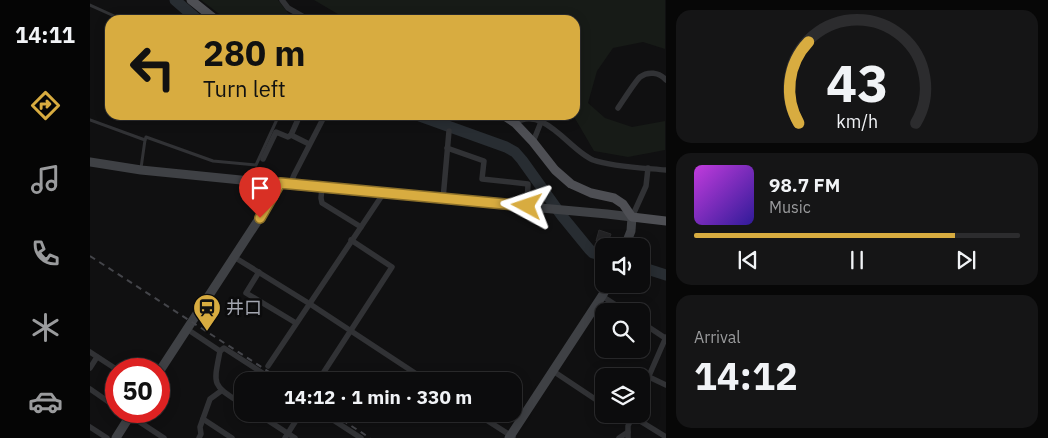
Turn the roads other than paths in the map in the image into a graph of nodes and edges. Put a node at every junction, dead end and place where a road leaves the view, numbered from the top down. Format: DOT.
graph roads {
  1 [pos="191,0"];
  2 [pos="282,0"];
  3 [pos="90,5"];
  4 [pos="112,15"];
  5 [pos="210,15"];
  6 [pos="300,15"];
  7 [pos="666,80"];
  8 [pos="618,108"];
  9 [pos="90,120"];
  10 [pos="277,120"];
  11 [pos="298,120"];
  12 [pos="322,120"];
  13 [pos="511,120"];
  14 [pos="520,120"];
  15 [pos="536,120"];
  16 [pos="541,122"];
  17 [pos="515,123"];
  18 [pos="449,131"];
  19 [pos="291,135"];
  20 [pos="145,140"];
  21 [pos="533,142"];
  22 [pos="309,144"];
  23 [pos="447,148"];
  24 [pos="263,159"];
  25 [pos="90,162"];
  26 [pos="648,168"];
  27 [pos="141,170"];
  28 [pos="666,170"];
  29 [pos="280,183"];
  30 [pos="290,184"];
  31 [pos="322,188"];
  32 [pos="383,194"];
  33 [pos="443,199"];
  34 [pos="527,206"];
  35 [pos="632,218"];
  36 [pos="666,221"];
  37 [pos="360,227"];
  38 [pos="629,238"];
  39 [pos="351,240"];
  40 [pos="234,257"];
  41 [pos="259,272"];
  42 [pos="604,293"];
  43 [pos="602,296"];
  44 [pos="613,303"];
  45 [pos="310,304"];
  46 [pos="296,324"];
  47 [pos="650,328"];
  48 [pos="187,329"];
  49 [pos="351,332"];
  50 [pos="665,337"];
  51 [pos="220,351"];
  52 [pos="90,352"];
  53 [pos="97,357"];
  54 [pos="168,358"];
  55 [pos="105,362"];
  56 [pos="268,366"];
  57 [pos="90,368"];
  58 [pos="553,371"];
  59 [pos="260,372"];
  60 [pos="324,372"];
  61 [pos="413,372"];
  62 [pos="650,374"];
  63 [pos="650,377"];
  64 [pos="666,385"];
  65 [pos="90,388"];
  66 [pos="221,391"];
  67 [pos="105,399"];
  68 [pos="234,399"];
  69 [pos="595,399"];
  70 [pos="203,419"];
  71 [pos="268,422"];
  72 [pos="295,422"];
  73 [pos="336,422"];
  74 [pos="489,422"];
  75 [pos="124,423"];
  76 [pos="143,423"];
  77 [pos="642,423"];
  78 [pos="90,427"];
  79 [pos="628,435"];
  80 [pos="286,436"];
  81 [pos="511,437"];
  82 [pos="666,437"];
  83 [pos="107,438"];
  84 [pos="116,438"];
  85 [pos="164,438"];
  86 [pos="199,438"];
  87 [pos="232,438"];
  88 [pos="295,438"];
  89 [pos="361,438"];
  90 [pos="619,438"];
  1 -- 5 [label="main road"];
  2 -- 6 [label="street"];
  3 -- 4 [label="lane"];
  7 -- 8 [label="street"];
  9 -- 20 [label="lane"];
  10 -- 20 [label="lane"];
  11 -- 19 [label="street"];
  12 -- 22 [label="street"];
  13 -- 17 [label="main road"];
  14 -- 17 [label="street"];
  15 -- 16 [label="street"];
  16 -- 21 [label="street"];
  16 -- 26 [label="street"];
  17 -- 21 [label="main road"];
  18 -- 23 [label="street"];
  19 -- 22 [label="street"];
  19 -- 24 [label="street"];
  20 -- 27 [label="lane"];
  21 -- 35 [label="main road"];
  22 -- 30 [label="street"];
  23 -- 33 [label="street"];
  23 -- 34 [label="street"];
  25 -- 27 [label="main road"];
  26 -- 28 [label="street"];
  26 -- 35 [label="street"];
  27 -- 29 [label="main road"];
  29 -- 30 [label="main road"];
  29 -- 40 [label="main road"];
  30 -- 31 [label="main road"];
  31 -- 32 [label="main road"];
  31 -- 37 [label="street"];
  32 -- 33 [label="main road"];
  32 -- 37 [label="street"];
  33 -- 34 [label="main road"];
  34 -- 35 [label="main road"];
  35 -- 36 [label="main road"];
  35 -- 38 [label="main road"];
  37 -- 39 [label="street"];
  39 -- 45 [label="street"];
  39 -- 49 [label="street"];
  40 -- 41 [label="street"];
  40 -- 48 [label="main road"];
  41 -- 45 [label="street"];
  41 -- 46 [label="street"];
  42 -- 43 [label="main road"];
  43 -- 44 [label="street"];
  43 -- 58 [label="main road"];
  45 -- 46 [label="street"];
  45 -- 49 [label="street"];
  46 -- 56 [label="street"];
  47 -- 50 [label="street"];
  48 -- 51 [label="street"];
  48 -- 54 [label="main road"];
  49 -- 60 [label="street"];
  49 -- 61 [label="street"];
  50 -- 62 [label="street"];
  51 -- 59 [label="street"];
  51 -- 66 [label="street"];
  52 -- 53 [label="street"];
  53 -- 55 [label="street"];
  53 -- 57 [label="street"];
  58 -- 69 [label="street"];
  58 -- 81 [label="main road"];
  63 -- 64 [label="street"];
  65 -- 67 [label="street"];
  66 -- 68 [label="street"];
  66 -- 70 [label="street"];
  70 -- 86 [label="street"];
  70 -- 87 [label="street"];
  71 -- 80 [label="street"];
  72 -- 80 [label="street"];
  73 -- 89 [label="street"];
  74 -- 81 [label="street"];
  75 -- 84 [label="main road"];
  76 -- 85 [label="street"];
  77 -- 82 [label="street"];
  78 -- 83 [label="street"];
  79 -- 90 [label="street"];
  80 -- 88 [label="street"];
}
